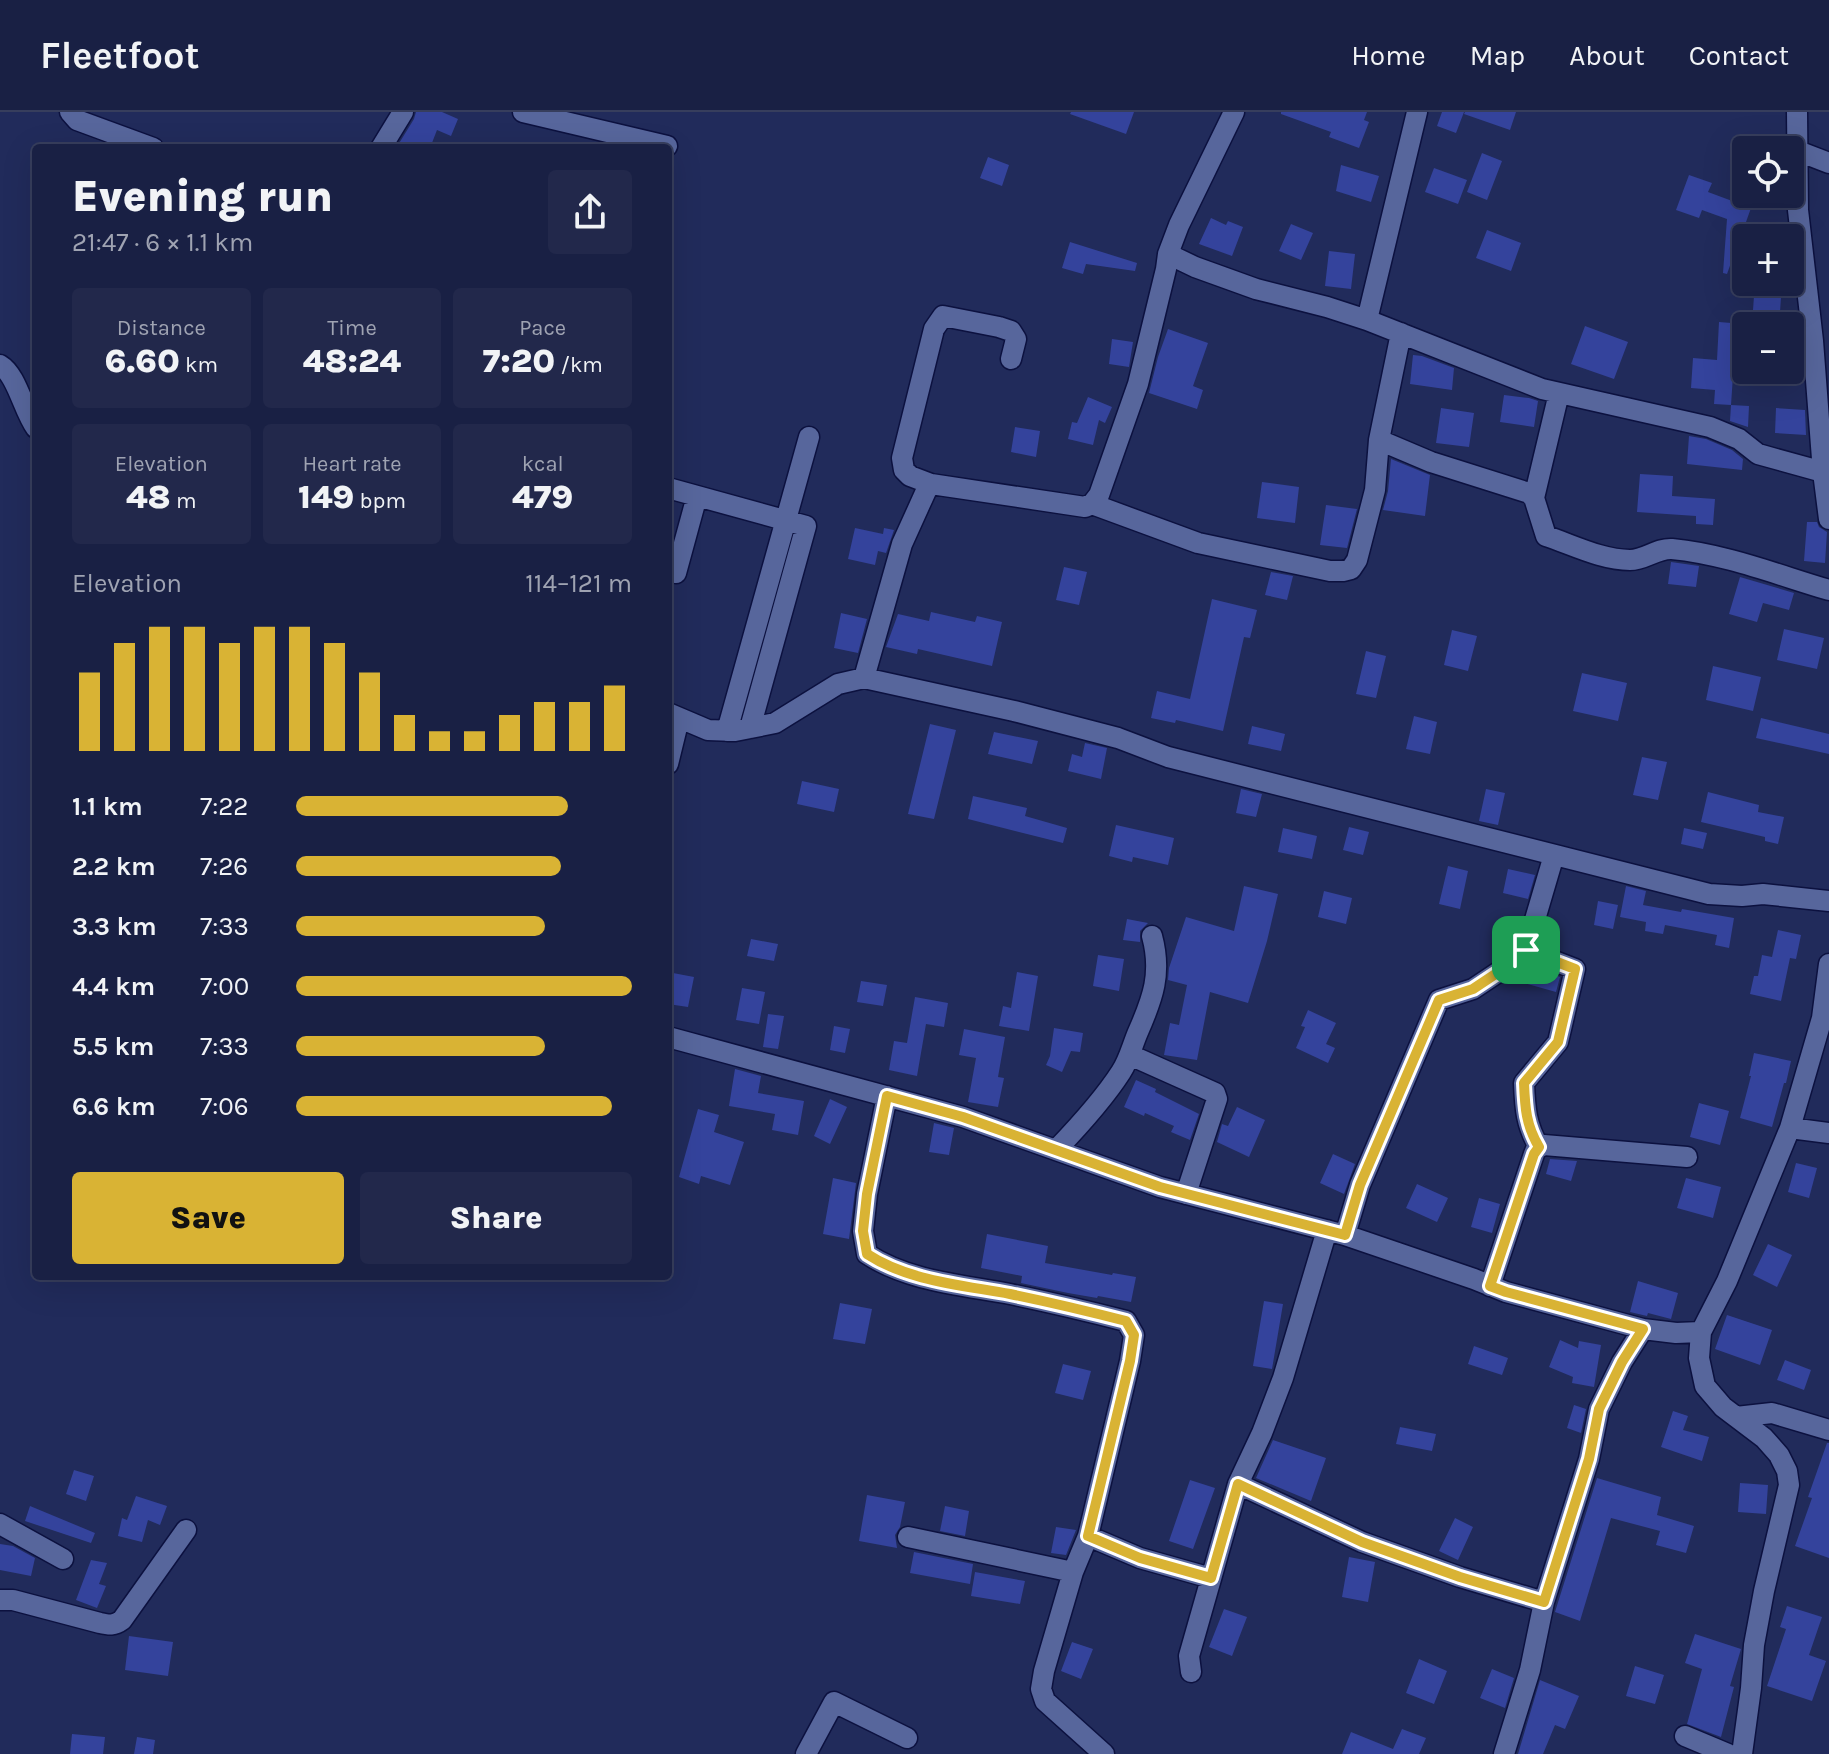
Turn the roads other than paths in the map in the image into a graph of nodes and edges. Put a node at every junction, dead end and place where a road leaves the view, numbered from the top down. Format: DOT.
graph roads {
  1 [pos="70,112"];
  2 [pos="403,112"];
  3 [pos="523,112"];
  4 [pos="1234,112"];
  5 [pos="1417,112"];
  6 [pos="1797,112"];
  7 [pos="1798,136"];
  8 [pos="142,144"];
  9 [pos="383,144"];
  10 [pos="659,144"];
  11 [pos="1804,153"];
  12 [pos="1829,163"];
  13 [pos="1798,208"];
  14 [pos="1168,254"];
  15 [pos="1367,320"];
  16 [pos="1401,333"];
  17 [pos="1011,359"];
  18 [pos="0,365"];
  19 [pos="1559,393"];
  20 [pos="32,420"];
  21 [pos="809,437"];
  22 [pos="1379,440"];
  23 [pos="1823,472"];
  24 [pos="931,484"];
  25 [pos="672,489"];
  26 [pos="697,496"];
  27 [pos="1534,498"];
  28 [pos="1092,504"];
  29 [pos="1829,519"];
  30 [pos="786,520"];
  31 [pos="676,573"];
  32 [pos="1829,590"];
  33 [pos="864,678"];
  34 [pos="674,716"];
  35 [pos="750,728"];
  36 [pos="727,731"];
  37 [pos="1554,855"];
  38 [pos="1829,901"];
  39 [pos="1152,936"];
  40 [pos="1526,950"];
  41 [pos="1829,964"];
  42 [pos="672,1038"];
  43 [pos="1130,1055"];
  44 [pos="887,1096"];
  45 [pos="1790,1128"];
  46 [pos="1829,1133"];
  47 [pos="1539,1147"];
  48 [pos="1057,1149"];
  49 [pos="1687,1157"];
  50 [pos="1186,1194"];
  51 [pos="1336,1233"];
  52 [pos="1490,1286"];
  53 [pos="1643,1329"];
  54 [pos="1701,1332"];
  55 [pos="1736,1417"];
  56 [pos="1829,1430"];
  57 [pos="1238,1484"];
  58 [pos="0,1524"];
  59 [pos="186,1530"];
  60 [pos="1088,1536"];
  61 [pos="908,1537"];
  62 [pos="63,1559"];
  63 [pos="1073,1572"];
  64 [pos="1211,1578"];
  65 [pos="0,1600"];
  66 [pos="1544,1602"];
  67 [pos="1191,1672"];
  68 [pos="1685,1736"];
  69 [pos="907,1738"];
  70 [pos="806,1754"];
  71 [pos="1104,1754"];
  72 [pos="1504,1754"];
  73 [pos="1728,1754"];
  74 [pos="1742,1754"];
  1 -- 8 [label="street"];
  2 -- 9 [label="street"];
  3 -- 10 [label="street"];
  4 -- 14 [label="street"];
  5 -- 15 [label="street"];
  6 -- 7 [label="street"];
  11 -- 12 [label="street"];
  13 -- 23 [label="street"];
  14 -- 15 [label="street"];
  14 -- 28 [label="street"];
  15 -- 16 [label="street"];
  16 -- 19 [label="street"];
  16 -- 22 [label="street"];
  17 -- 24 [label="street"];
  18 -- 20 [label="street"];
  19 -- 23 [label="street"];
  19 -- 27 [label="street"];
  21 -- 30 [label="street"];
  22 -- 27 [label="street"];
  22 -- 28 [label="street"];
  23 -- 29 [label="street"];
  24 -- 28 [label="street"];
  24 -- 33 [label="street"];
  25 -- 26 [label="street"];
  26 -- 30 [label="street"];
  26 -- 31 [label="street"];
  27 -- 32 [label="street"];
  30 -- 35 [label="street"];
  30 -- 36 [label="street"];
  33 -- 35 [label="street"];
  33 -- 37 [label="street"];
  34 -- 36 [label="street"];
  35 -- 36 [label="street"];
  37 -- 38 [label="street"];
  37 -- 40 [label="street"];
  39 -- 43 [label="street"];
  40 -- 47 [label="street"];
  40 -- 51 [label="street"];
  41 -- 45 [label="street"];
  42 -- 44 [label="street"];
  43 -- 48 [label="street"];
  43 -- 50 [label="street"];
  44 -- 48 [label="street"];
  44 -- 60 [label="street"];
  45 -- 46 [label="street"];
  45 -- 54 [label="street"];
  47 -- 49 [label="street"];
  47 -- 52 [label="street"];
  48 -- 50 [label="street"];
  50 -- 51 [label="street"];
  51 -- 52 [label="street"];
  51 -- 57 [label="street"];
  52 -- 53 [label="street"];
  53 -- 54 [label="street"];
  53 -- 66 [label="street"];
  54 -- 55 [label="street"];
  55 -- 56 [label="street"];
  55 -- 74 [label="street"];
  57 -- 64 [label="street"];
  57 -- 66 [label="street"];
  58 -- 62 [label="street"];
  59 -- 65 [label="street"];
  60 -- 63 [label="street"];
  60 -- 64 [label="street"];
  61 -- 63 [label="street"];
  63 -- 71 [label="street"];
  64 -- 67 [label="street"];
  66 -- 72 [label="street"];
  68 -- 73 [label="street"];
  69 -- 70 [label="street"];
}
